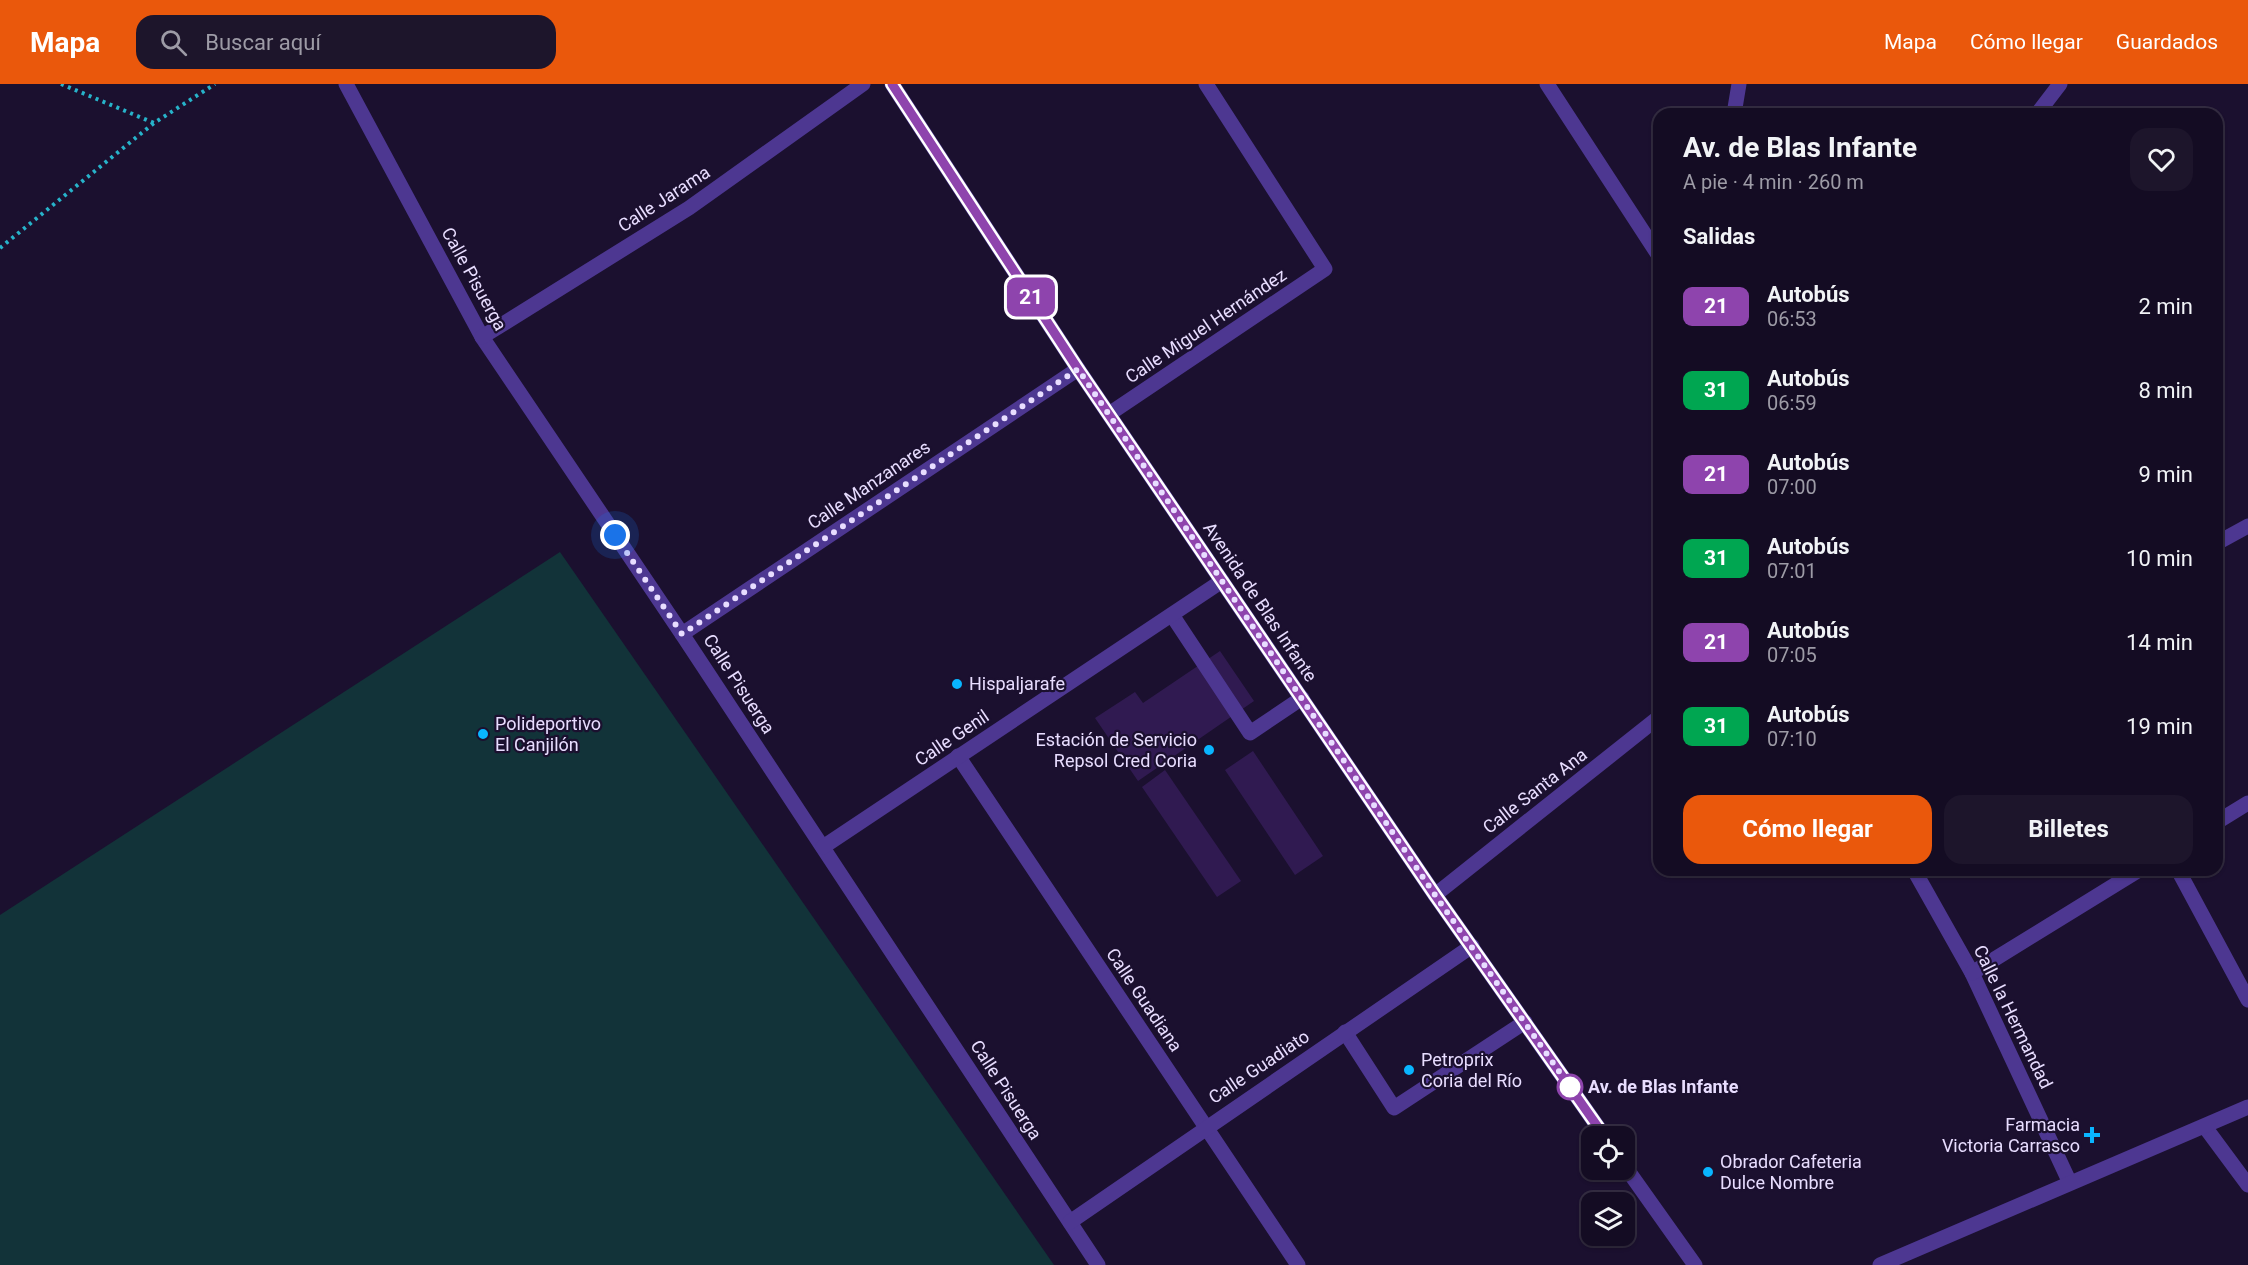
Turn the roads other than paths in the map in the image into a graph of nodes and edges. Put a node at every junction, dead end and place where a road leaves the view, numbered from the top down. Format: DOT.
graph roads {
  1 [pos="346,84"];
  2 [pos="863,84"];
  3 [pos="892,84"];
  4 [pos="1206,84"];
  5 [pos="1547,84"];
  6 [pos="1740,84"];
  7 [pos="2060,84"];
  8 [pos="1735,108"];
  9 [pos="2042,108"];
  10 [pos="1653,247"];
  11 [pos="482,337"];
  12 [pos="1078,369"];
  13 [pos="1109,414"];
  14 [pos="2248,526"];
  15 [pos="2223,540"];
  16 [pos="1222,581"];
  17 [pos="1172,615"];
  18 [pos="682,634"];
  19 [pos="1302,698"];
  20 [pos="1653,722"];
  21 [pos="958,756"];
  22 [pos="2248,803"];
  23 [pos="2223,818"];
  24 [pos="823,847"];
  25 [pos="1917,876"];
  26 [pos="2129,876"];
  27 [pos="2181,876"];
  28 [pos="1435,895"];
  29 [pos="1472,946"];
  30 [pos="1972,973"];
  31 [pos="2248,1000"];
  32 [pos="1525,1022"];
  33 [pos="1345,1032"];
  34 [pos="2248,1107"];
  35 [pos="1597,1126"];
  36 [pos="1205,1127"];
  37 [pos="2205,1127"];
  38 [pos="1635,1180"];
  39 [pos="2070,1183"];
  40 [pos="2248,1185"];
  41 [pos="1070,1222"];
  42 [pos="1098,1265"];
  43 [pos="1298,1265"];
  44 [pos="1695,1265"];
  45 [pos="1880,1265"];
  1 -- 11 [label="street, Calle Pisuerga"];
  2 -- 11 [label="street, Calle Jarama"];
  3 -- 12 [label="street, Avenida de Blas Infante"];
  4 -- 13 [label="street, Calle Miguel Hernández"];
  5 -- 10 [label="street"];
  6 -- 8 [label="street"];
  7 -- 9 [label="street"];
  11 -- 18 [label="street, Calle Pisuerga"];
  12 -- 13 [label="street, Avenida de Blas Infante"];
  12 -- 18 [label="street, Calle Manzanares"];
  13 -- 16 [label="street, Avenida de Blas Infante"];
  14 -- 15 [label="street"];
  16 -- 17 [label="street, Calle Genil"];
  16 -- 19 [label="street, Avenida de Blas Infante"];
  17 -- 19 [label="street"];
  17 -- 21 [label="street, Calle Genil"];
  18 -- 24 [label="street, Calle Pisuerga"];
  19 -- 28 [label="street, Avenida de Blas Infante"];
  20 -- 28 [label="street, Calle Santa Ana"];
  21 -- 24 [label="street, Calle Genil"];
  21 -- 36 [label="street, Calle Guadiana"];
  22 -- 23 [label="street"];
  24 -- 41 [label="street, Calle Pisuerga"];
  25 -- 30 [label="street, Calle la Hermandad"];
  26 -- 30 [label="street"];
  27 -- 31 [label="street"];
  28 -- 29 [label="street, Avenida de Blas Infante"];
  29 -- 32 [label="street, Avenida de Blas Infante"];
  29 -- 33 [label="street, Calle Guadiato"];
  30 -- 39 [label="street, Calle la Hermandad"];
  32 -- 33 [label="street"];
  32 -- 35 [label="street, Avenida de Blas Infante"];
  33 -- 36 [label="street, Calle Guadiato"];
  34 -- 37 [label="street"];
  36 -- 41 [label="street, Calle Guadiato"];
  36 -- 43 [label="street, Calle Guadiana"];
  37 -- 39 [label="street"];
  37 -- 40 [label="street"];
  38 -- 44 [label="street"];
  39 -- 45 [label="street"];
  41 -- 42 [label="street, Calle Pisuerga"];
}
